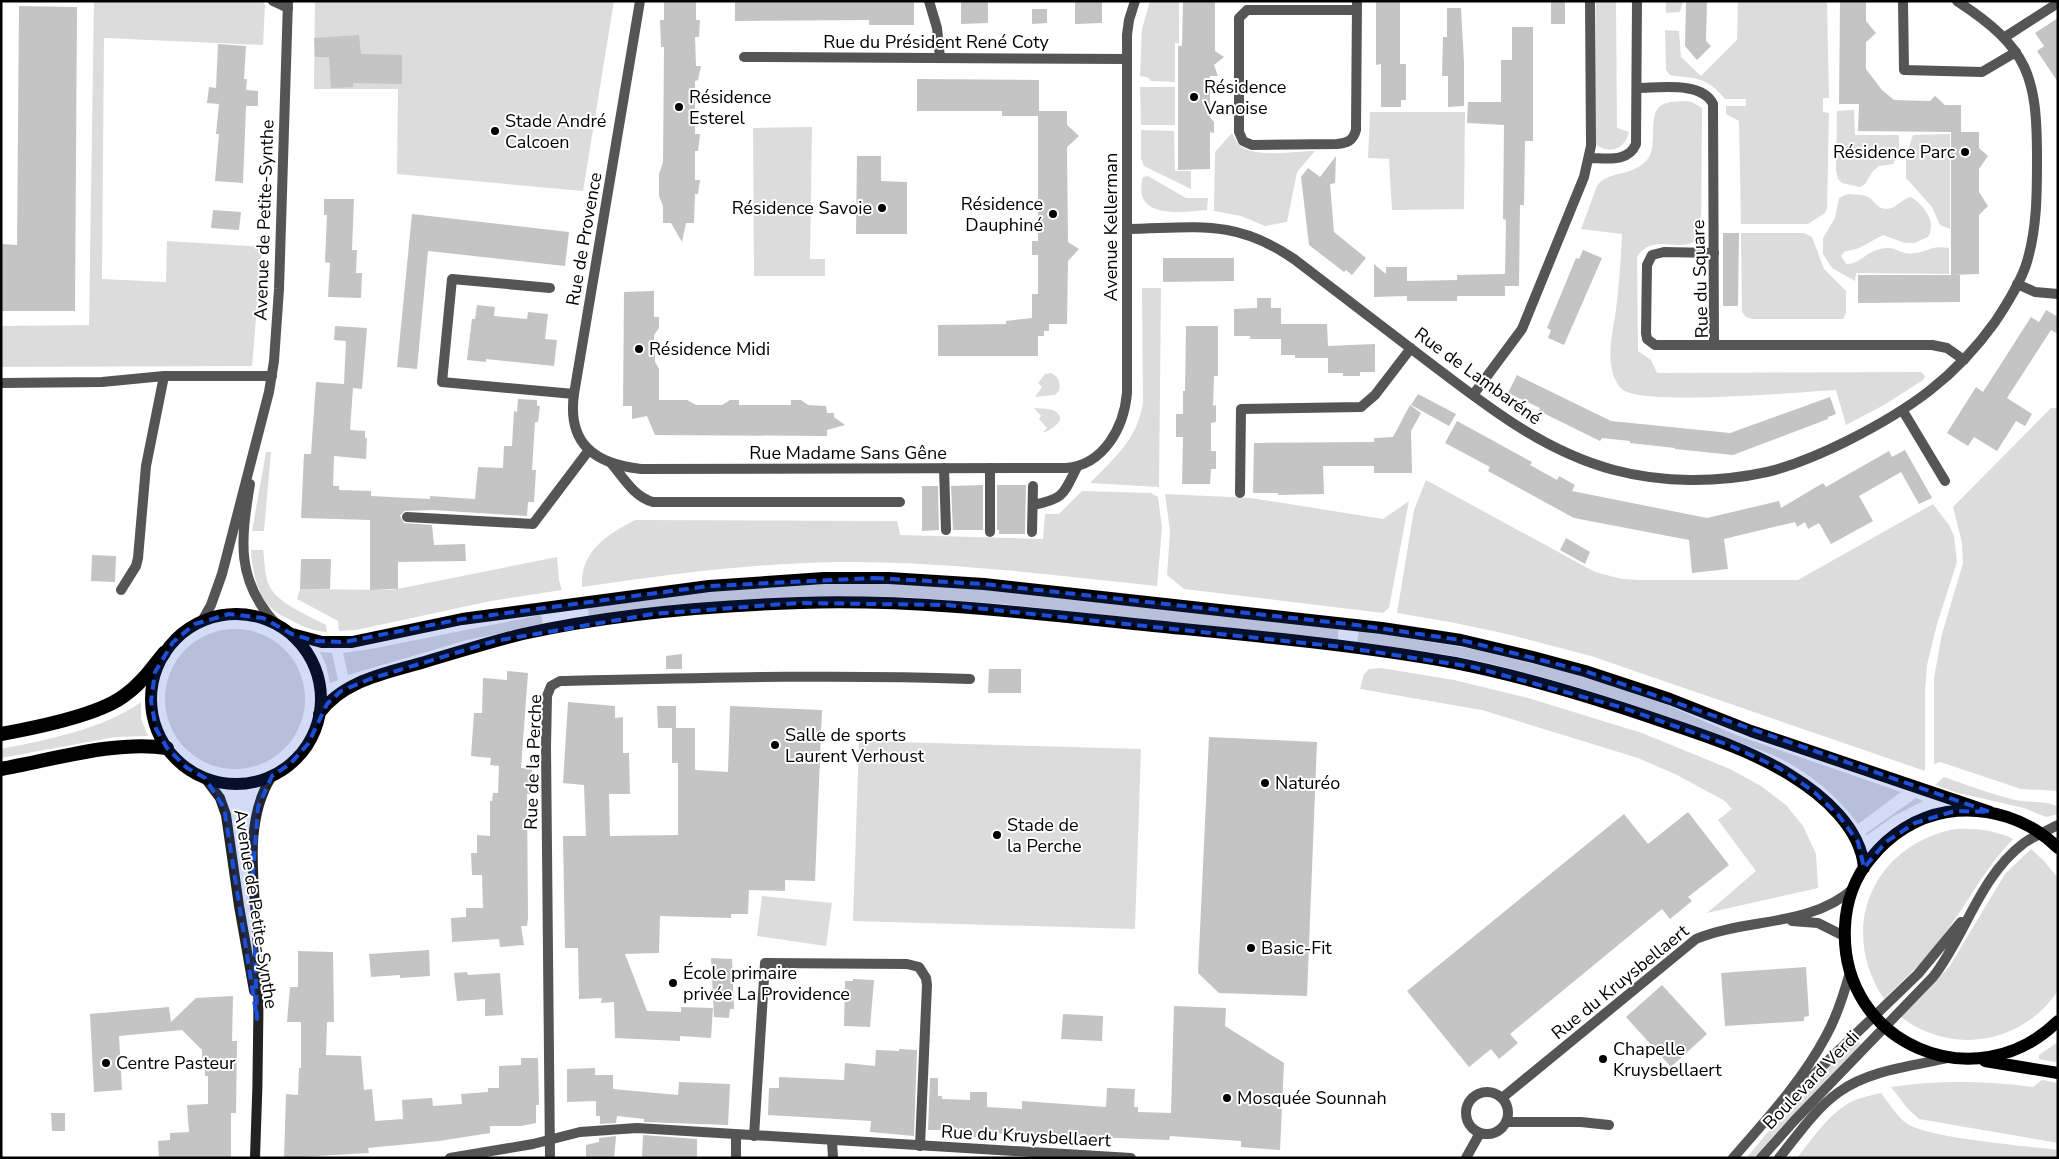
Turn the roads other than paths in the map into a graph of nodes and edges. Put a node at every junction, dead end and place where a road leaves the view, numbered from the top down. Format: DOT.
graph roads {
  1 [pos="273,1"];
  2 [pos="640,1"];
  3 [pos="929,1"];
  4 [pos="1135,1"];
  5 [pos="1590,1"];
  6 [pos="1637,1"];
  7 [pos="1903,1"];
  8 [pos="1957,1"];
  9 [pos="2058,3"];
  10 [pos="288,4"];
  11 [pos="1356,6"];
  12 [pos="2005,38"];
  13 [pos="2016,52"];
  14 [pos="744,57"];
  15 [pos="940,58"];
  16 [pos="1127,59"];
  17 [pos="1637,88"];
  18 [pos="1589,158"];
  19 [pos="1127,229"];
  20 [pos="1714,253"];
  21 [pos="2017,284"];
  22 [pos="550,288"];
  23 [pos="2058,294"];
  24 [pos="1714,345"];
  25 [pos="1411,348"];
  26 [pos="1964,360"];
  27 [pos="164,376"];
  28 [pos="272,376"];
  29 [pos="1,383"];
  30 [pos="574,394"];
  31 [pos="1473,395"];
  32 [pos="1903,411"];
  33 [pos="257,439"];
  34 [pos="589,450"];
  35 [pos="612,463"];
  36 [pos="1077,467"];
  37 [pos="944,468"];
  38 [pos="990,468"];
  39 [pos="1945,481"];
  40 [pos="1033,486"];
  41 [pos="1240,493"];
  42 [pos="900,502"];
  43 [pos="1033,505"];
  44 [pos="407,517"];
  45 [pos="946,530"];
  46 [pos="990,532"];
  47 [pos="1032,532"];
  48 [pos="121,590"];
  49 [pos="202,621"];
  50 [pos="276,624"];
  51 [pos="292,634"];
  52 [pos="164,653"];
  53 [pos="970,679"];
  54 [pos="319,714"];
  55 [pos="1,734"];
  56 [pos="167,748"];
  57 [pos="1,770"];
  58 [pos="272,776"];
  59 [pos="205,778"];
  60 [pos="1990,812"];
  61 [pos="2058,825"];
  62 [pos="2041,834"];
  63 [pos="2058,848"];
  64 [pos="1864,868"];
  65 [pos="1853,889"];
  66 [pos="1976,903"];
  67 [pos="1773,921"];
  68 [pos="1844,936"];
  69 [pos="1850,972"];
  70 [pos="1874,1016"];
  71 [pos="257,1019"];
  72 [pos="2058,1021"];
  73 [pos="1885,1027"];
  74 [pos="1948,1058"];
  75 [pos="1973,1059"];
  76 [pos="2058,1073"];
  77 [pos="1837,1093"];
  78 [pos="1502,1098"];
  79 [pos="1506,1122"];
  80 [pos="1609,1125"];
  81 [pos="1758,1129"];
  82 [pos="1480,1133"];
  83 [pos="736,1135"];
  84 [pos="754,1136"];
  85 [pos="551,1139"];
  86 [pos="832,1141"];
  87 [pos="920,1146"];
  88 [pos="1069,1156"];
  89 [pos="1084,1156"];
  90 [pos="1762,1157"];
  91 [pos="255,1158"];
  92 [pos="450,1158"];
  93 [pos="550,1158"];
  94 [pos="736,1158"];
  95 [pos="832,1158"];
  96 [pos="1131,1158"];
  97 [pos="1466,1158"];
  98 [pos="1733,1158"];
  99 [pos="1779,1158"];
  1 -- 10 [label="street"];
  2 -- 30 [label="street, Rue de Provence"];
  3 -- 15 [label="street"];
  4 -- 16 [label="street, Avenue Kellerman"];
  5 -- 18 [label="street"];
  6 -- 17 [label="street"];
  7 -- 13 [label="street"];
  8 -- 12 [label="street, Rue de Lambaréné"];
  9 -- 12 [label="street"];
  10 -- 28 [label="street, Avenue de Petite-Synthe"];
  11 -- 11 [label="street"];
  12 -- 13 [label="street, Rue de Lambaréné"];
  13 -- 21 [label="street, Rue de Lambaréné"];
  14 -- 15 [label="street, Rue du Président René Coty"];
  15 -- 16 [label="street, Rue du Président René Coty"];
  16 -- 19 [label="street, Avenue Kellerman"];
  17 -- 18 [label="street"];
  17 -- 20 [label="street, Rue du Square"];
  18 -- 31 [label="street"];
  19 -- 25 [label="street, Rue de Lambaréné"];
  19 -- 36 [label="street, Avenue Kellerman"];
  20 -- 24 [label="street, Rue du Square"];
  20 -- 24 [label="street"];
  21 -- 23 [label="street"];
  21 -- 26 [label="street, Rue de Lambaréné"];
  22 -- 30 [label="street"];
  24 -- 26 [label="street, Rue du Square"];
  25 -- 31 [label="street, Rue de Lambaréné"];
  25 -- 41 [label="street"];
  26 -- 32 [label="street, Rue de Lambaréné"];
  27 -- 28 [label="street"];
  27 -- 29 [label="street"];
  27 -- 48 [label="street"];
  28 -- 33 [label="street, Avenue de Petite-Synthe"];
  30 -- 34 [label="street, Rue de Provence"];
  31 -- 32 [label="street, Rue de Lambaréné"];
  32 -- 39 [label="street"];
  33 -- 49 [label="street, Avenue de Petite-Synthe"];
  33 -- 50 [label="street, Avenue de Petite-Synthe"];
  34 -- 35 [label="street, Rue Madame Sans Gêne"];
  34 -- 44 [label="street"];
  35 -- 37 [label="street, Rue Madame Sans Gêne"];
  35 -- 42 [label="street"];
  36 -- 38 [label="street, Rue Madame Sans Gêne"];
  36 -- 43 [label="street"];
  37 -- 38 [label="street, Rue Madame Sans Gêne"];
  37 -- 45 [label="street"];
  38 -- 46 [label="street"];
  40 -- 43 [label="street"];
  43 -- 47 [label="street"];
  49 -- 50 [label="main road"];
  49 -- 52 [label="main road"];
  50 -- 51 [label="main road"];
  51 -- 54 [label="main road"];
  51 -- 60 [label="main road"];
  52 -- 55 [label="highway"];
  52 -- 56 [label="main road"];
  53 -- 85 [label="street, Rue de la Perche"];
  54 -- 58 [label="main road"];
  54 -- 64 [label="main road"];
  56 -- 57 [label="highway"];
  56 -- 59 [label="main road"];
  58 -- 59 [label="main road"];
  58 -- 71 [label="main road, Avenue de Petite-Synthe"];
  59 -- 71 [label="main road, Avenue de Petite-Synthe"];
  60 -- 62 [label="main road"];
  60 -- 64 [label="main road"];
  61 -- 62 [label="street"];
  62 -- 63 [label="main road"];
  62 -- 66 [label="street"];
  64 -- 65 [label="main road"];
  65 -- 67 [label="street, Rue du Kruysbellaert"];
  65 -- 68 [label="main road"];
  66 -- 70 [label="street, Boulevard Verdi"];
  66 -- 73 [label="street, Boulevard Verdi"];
  67 -- 68 [label="street, Rue du Kruysbellaert"];
  67 -- 78 [label="street, Rue du Kruysbellaert"];
  68 -- 69 [label="main road"];
  69 -- 70 [label="main road"];
  69 -- 81 [label="street, Boulevard Verdi"];
  70 -- 73 [label="main road"];
  70 -- 81 [label="street, Boulevard Verdi"];
  71 -- 91 [label="main road, Avenue de Petite-Synthe"];
  72 -- 75 [label="main road"];
  73 -- 74 [label="main road"];
  73 -- 90 [label="street, Boulevard Verdi"];
  74 -- 75 [label="main road"];
  74 -- 77 [label="street, Boulevard Verdi"];
  75 -- 76 [label="main road"];
  77 -- 90 [label="street, Boulevard Verdi"];
  77 -- 99 [label="street, Boulevard Verdi"];
  78 -- 79 [label="street"];
  78 -- 82 [label="street"];
  79 -- 80 [label="street"];
  79 -- 82 [label="street"];
  81 -- 98 [label="street, Boulevard Verdi"];
  82 -- 97 [label="street"];
  83 -- 84 [label="street, Rue du Kruysbellaert"];
  83 -- 85 [label="street, Rue du Kruysbellaert"];
  83 -- 94 [label="street"];
  84 -- 86 [label="street, Rue du Kruysbellaert"];
  84 -- 87 [label="street, Rue du Kruysbellaert"];
  85 -- 92 [label="street, Rue du Kruysbellaert"];
  85 -- 93 [label="street"];
  86 -- 87 [label="street, Rue du Kruysbellaert"];
  86 -- 95 [label="street"];
  87 -- 88 [label="street, Rue du Kruysbellaert"];
  88 -- 89 [label="street, Rue du Kruysbellaert"];
  89 -- 96 [label="street, Rue du Kruysbellaert"];
}
